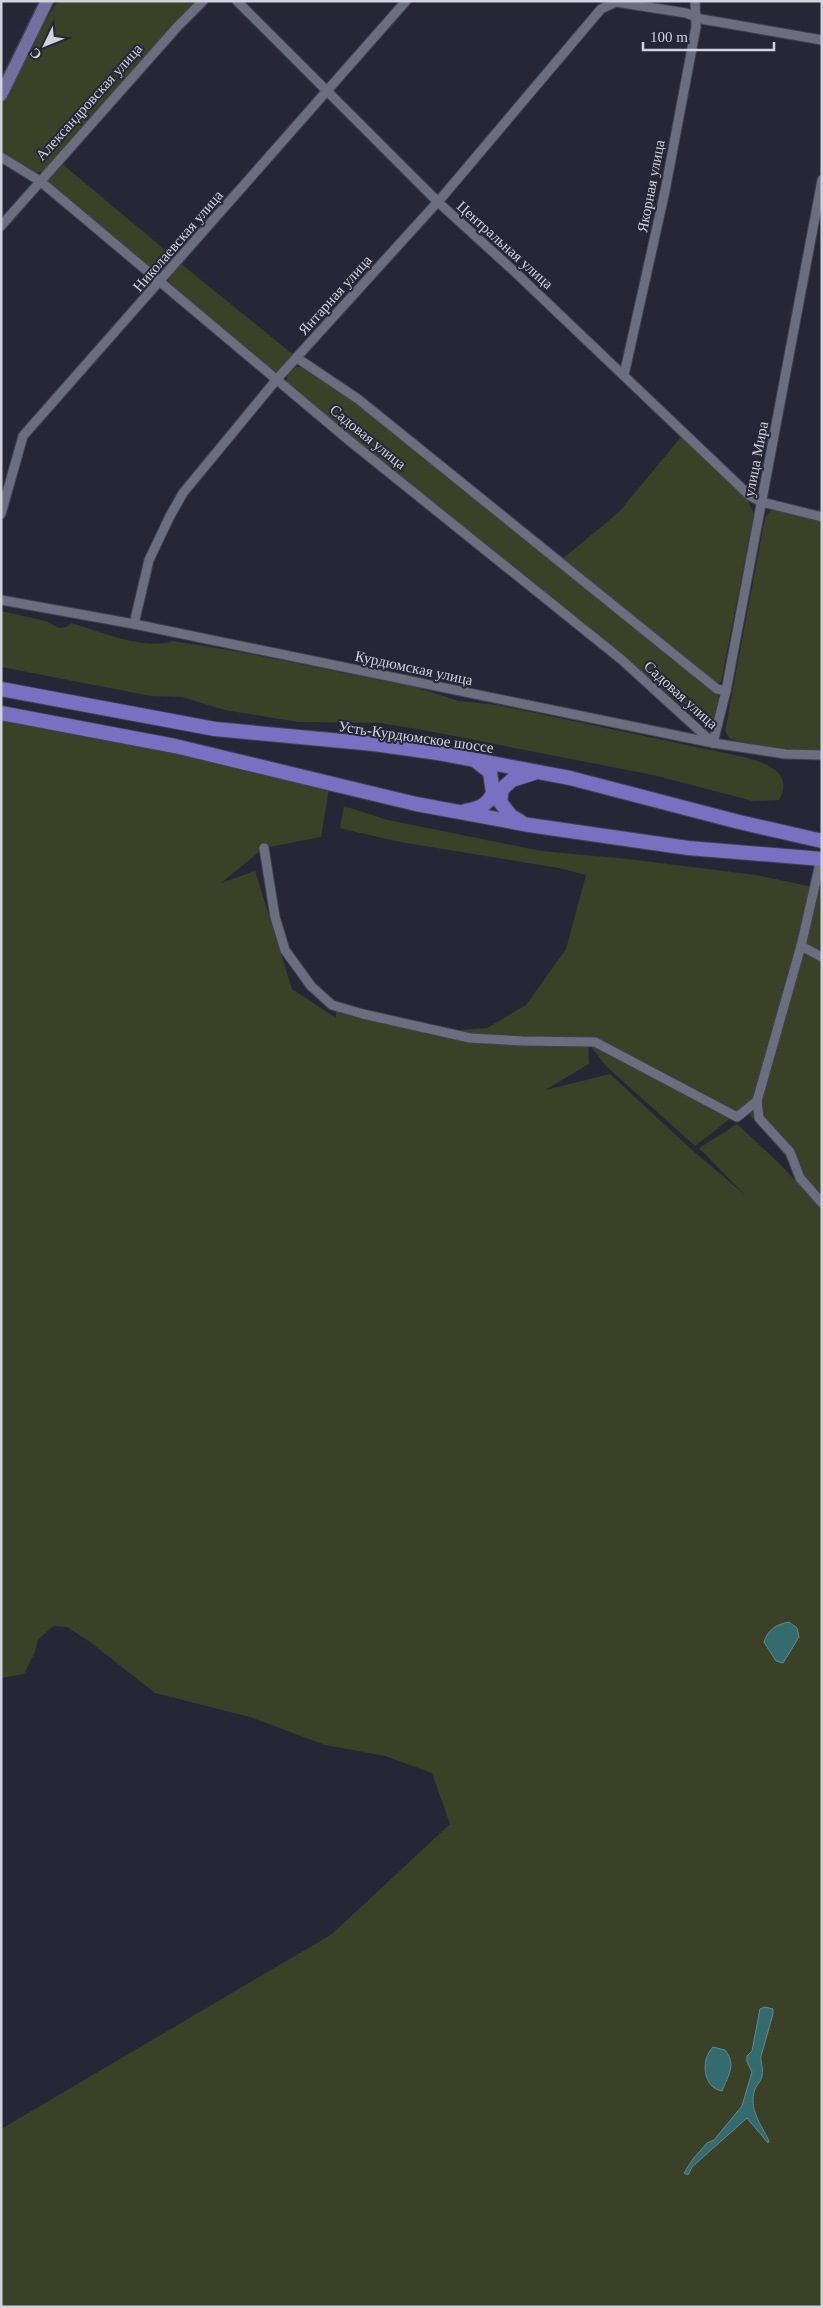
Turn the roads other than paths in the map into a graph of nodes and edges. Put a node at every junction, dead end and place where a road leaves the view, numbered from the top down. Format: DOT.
graph roads {
  1 [pos="47,1"];
  2 [pos="204,1"];
  3 [pos="237,1"];
  4 [pos="406,1"];
  5 [pos="696,1"];
  6 [pos="695,17"];
  7 [pos="822,40"];
  8 [pos="326,91"];
  9 [pos="1,95"];
  10 [pos="1,157"];
  11 [pos="822,180"];
  12 [pos="40,181"];
  13 [pos="438,202"];
  14 [pos="1,226"];
  15 [pos="160,282"];
  16 [pos="297,358"];
  17 [pos="624,374"];
  18 [pos="277,379"];
  19 [pos="762,502"];
  20 [pos="1,514"];
  21 [pos="822,517"];
  22 [pos="1,600"];
  23 [pos="134,624"];
  24 [pos="1,689"];
  25 [pos="726,690"];
  26 [pos="1,713"];
  27 [pos="713,743"];
  28 [pos="822,755"];
  29 [pos="474,761"];
  30 [pos="537,772"];
  31 [pos="457,812"];
  32 [pos="529,826"];
  33 [pos="822,841"];
  34 [pos="264,848"];
  35 [pos="822,859"];
  36 [pos="801,946"];
  37 [pos="822,957"];
  38 [pos="757,1102"];
  39 [pos="822,1203"];
  1 -- 9 [label="street"];
  2 -- 12 [label="street, Александровская улица"];
  3 -- 8 [label="street, Центральная улица"];
  4 -- 8 [label="street, Николаевская улица"];
  5 -- 6 [label="street, Якорная улица"];
  6 -- 7 [label="street"];
  6 -- 13 [label="street, Янтарная улица"];
  6 -- 17 [label="street, Якорная улица"];
  8 -- 13 [label="street, Центральная улица"];
  8 -- 15 [label="street, Николаевская улица"];
  10 -- 12 [label="street, Садовая улица"];
  11 -- 19 [label="street, улица Мира"];
  12 -- 14 [label="street, Александровская улица"];
  12 -- 15 [label="street, Садовая улица"];
  13 -- 16 [label="street, Янтарная улица"];
  13 -- 17 [label="street, Центральная улица"];
  15 -- 18 [label="street, Садовая улица"];
  15 -- 20 [label="street, Николаевская улица"];
  16 -- 18 [label="street, Янтарная улица"];
  16 -- 25 [label="street, Садовая улица"];
  17 -- 19 [label="street, Центральная улица"];
  18 -- 23 [label="street, Янтарная улица"];
  18 -- 27 [label="street, Садовая улица"];
  19 -- 21 [label="street"];
  19 -- 25 [label="street, улица Мира"];
  22 -- 23 [label="street, Курдюмская улица"];
  23 -- 27 [label="street, Курдюмская улица"];
  24 -- 29 [label="main road, Усть-Курдюмское шоссе"];
  25 -- 27 [label="street, улица Мира"];
  26 -- 31 [label="main road"];
  27 -- 28 [label="street, Курдюмская улица"];
  29 -- 30 [label="main road, Усть-Курдюмское шоссе"];
  29 -- 31 [label="main road"];
  30 -- 32 [label="main road"];
  30 -- 33 [label="main road, Усть-Курдюмское шоссе"];
  31 -- 32 [label="main road"];
  32 -- 35 [label="main road"];
  34 -- 38 [label="street"];
  35 -- 36 [label="street"];
  36 -- 37 [label="street"];
  36 -- 38 [label="street"];
  38 -- 39 [label="street"];
}
